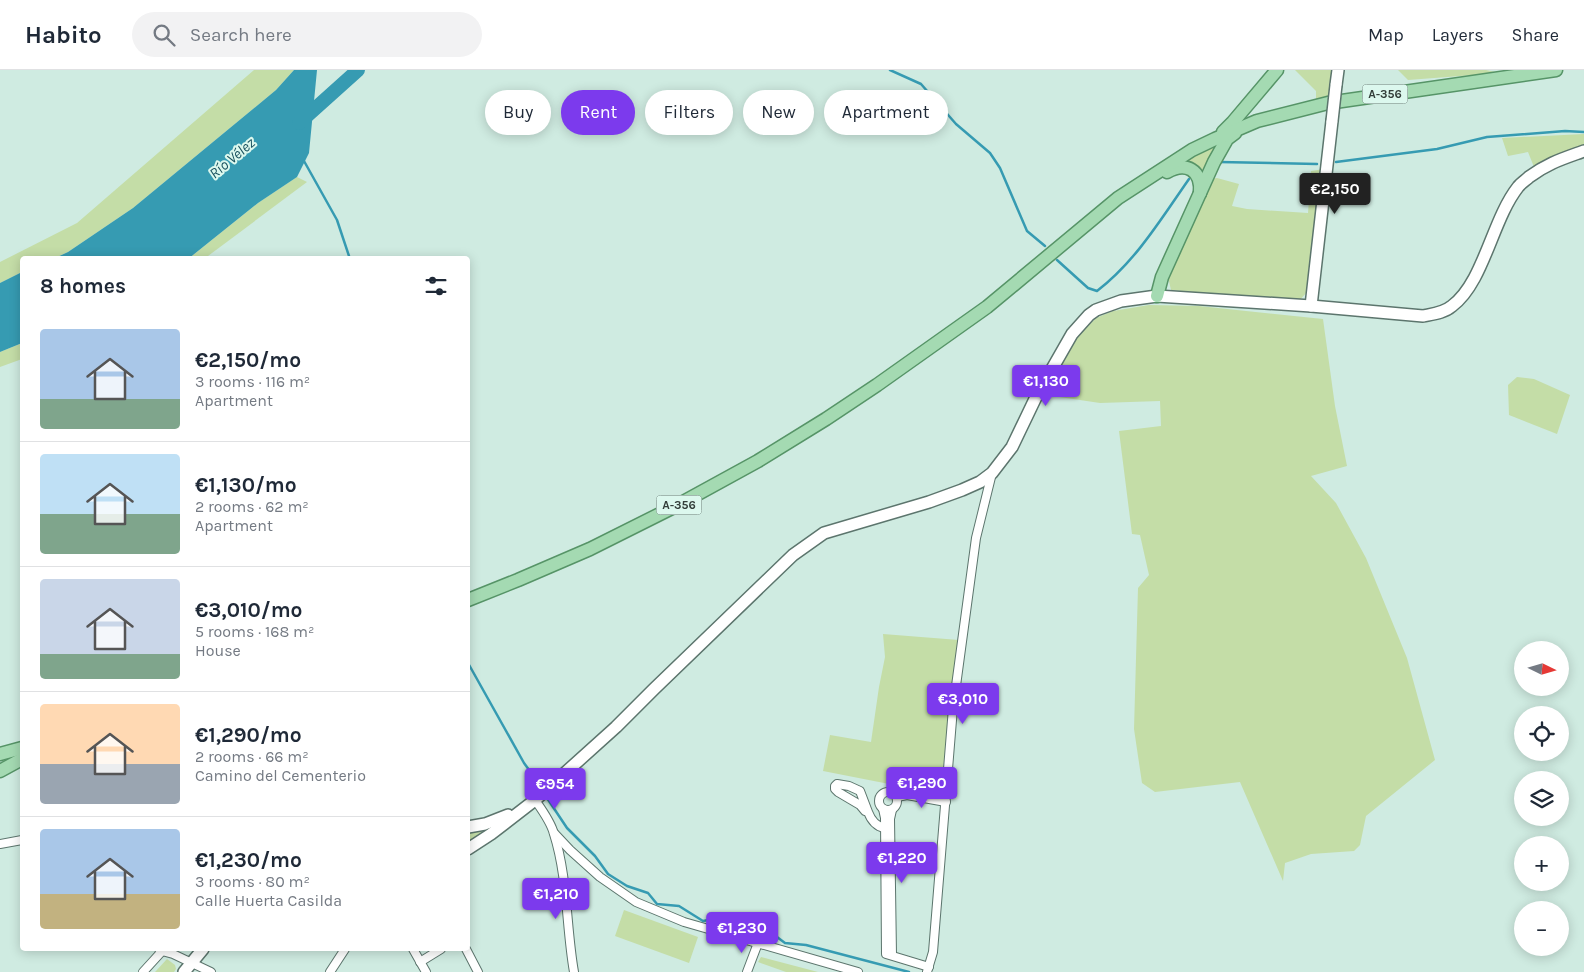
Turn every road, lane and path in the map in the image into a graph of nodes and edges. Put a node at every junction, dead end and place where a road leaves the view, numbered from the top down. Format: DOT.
graph roads {
  1 [pos="1277,70"];
  2 [pos="1338,70"];
  3 [pos="1503,70"];
  4 [pos="1556,70"];
  5 [pos="1529,74"];
  6 [pos="1243,127"];
  7 [pos="1215,139"];
  8 [pos="1584,151"];
  9 [pos="1138,185"];
  10 [pos="1200,195"];
  11 [pos="1157,296"];
  12 [pos="1311,306"];
  13 [pos="992,473"];
  14 [pos="470,599"];
  15 [pos="20,749"];
  16 [pos="0,754"];
  17 [pos="20,760"];
  18 [pos="0,771"];
  19 [pos="897,797"];
  20 [pos="535,800"];
  21 [pos="946,802"];
  22 [pos="525,808"];
  23 [pos="883,809"];
  24 [pos="892,810"];
  25 [pos="868,812"];
  26 [pos="470,827"];
  27 [pos="884,828"];
  28 [pos="554,833"];
  29 [pos="20,840"];
  30 [pos="0,844"];
  31 [pos="470,848"];
  32 [pos="580,859"];
  33 [pos="561,864"];
  34 [pos="758,943"];
  35 [pos="161,951"];
  36 [pos="165,951"];
  37 [pos="201,951"];
  38 [pos="344,951"];
  39 [pos="414,951"];
  40 [pos="438,951"];
  41 [pos="467,951"];
  42 [pos="889,954"];
  43 [pos="192,962"];
  44 [pos="420,962"];
  45 [pos="830,963"];
  46 [pos="928,969"];
  47 [pos="144,972"];
  48 [pos="184,972"];
  49 [pos="211,972"];
  50 [pos="330,972"];
  51 [pos="426,972"];
  52 [pos="478,972"];
  53 [pos="574,972"];
  54 [pos="747,972"];
  55 [pos="827,972"];
  56 [pos="858,972"];
  1 -- 7 [label="main road"];
  2 -- 12 [label="street, bridge"];
  3 -- 5 [label="main road"];
  4 -- 5 [label="main road, A-356"];
  5 -- 6 [label="main road, A-356"];
  6 -- 7 [label="main road"];
  6 -- 10 [label="main road"];
  7 -- 9 [label="main road, A-356"];
  8 -- 12 [label="street"];
  9 -- 10 [label="main road"];
  9 -- 14 [label="main road, A-356"];
  10 -- 11 [label="main road"];
  11 -- 12 [label="street"];
  11 -- 13 [label="street"];
  13 -- 20 [label="street"];
  13 -- 21 [label="street"];
  15 -- 16 [label="main road"];
  17 -- 18 [label="main road"];
  19 -- 21 [label="street"];
  19 -- 23 [label="street"];
  19 -- 24 [label="street"];
  20 -- 22 [label="street"];
  20 -- 28 [label="street"];
  21 -- 46 [label="street"];
  22 -- 26 [label="street"];
  22 -- 31 [label="street"];
  23 -- 24 [label="street"];
  23 -- 27 [label="street"];
  24 -- 42 [label="street"];
  25 -- 25 [label="street"];
  25 -- 27 [label="street"];
  27 -- 42 [label="street"];
  28 -- 32 [label="street"];
  28 -- 33 [label="street"];
  29 -- 30 [label="street"];
  32 -- 33 [label="street"];
  32 -- 34 [label="street"];
  33 -- 53 [label="street"];
  34 -- 45 [label="street"];
  34 -- 54 [label="street"];
  35 -- 47 [label="street"];
  36 -- 43 [label="street"];
  37 -- 43 [label="street"];
  38 -- 50 [label="street"];
  39 -- 44 [label="street"];
  40 -- 44 [label="street"];
  41 -- 52 [label="street"];
  42 -- 46 [label="street"];
  43 -- 48 [label="street"];
  43 -- 49 [label="street"];
  44 -- 51 [label="street"];
  45 -- 55 [label="street"];
  45 -- 56 [label="street"];
}
